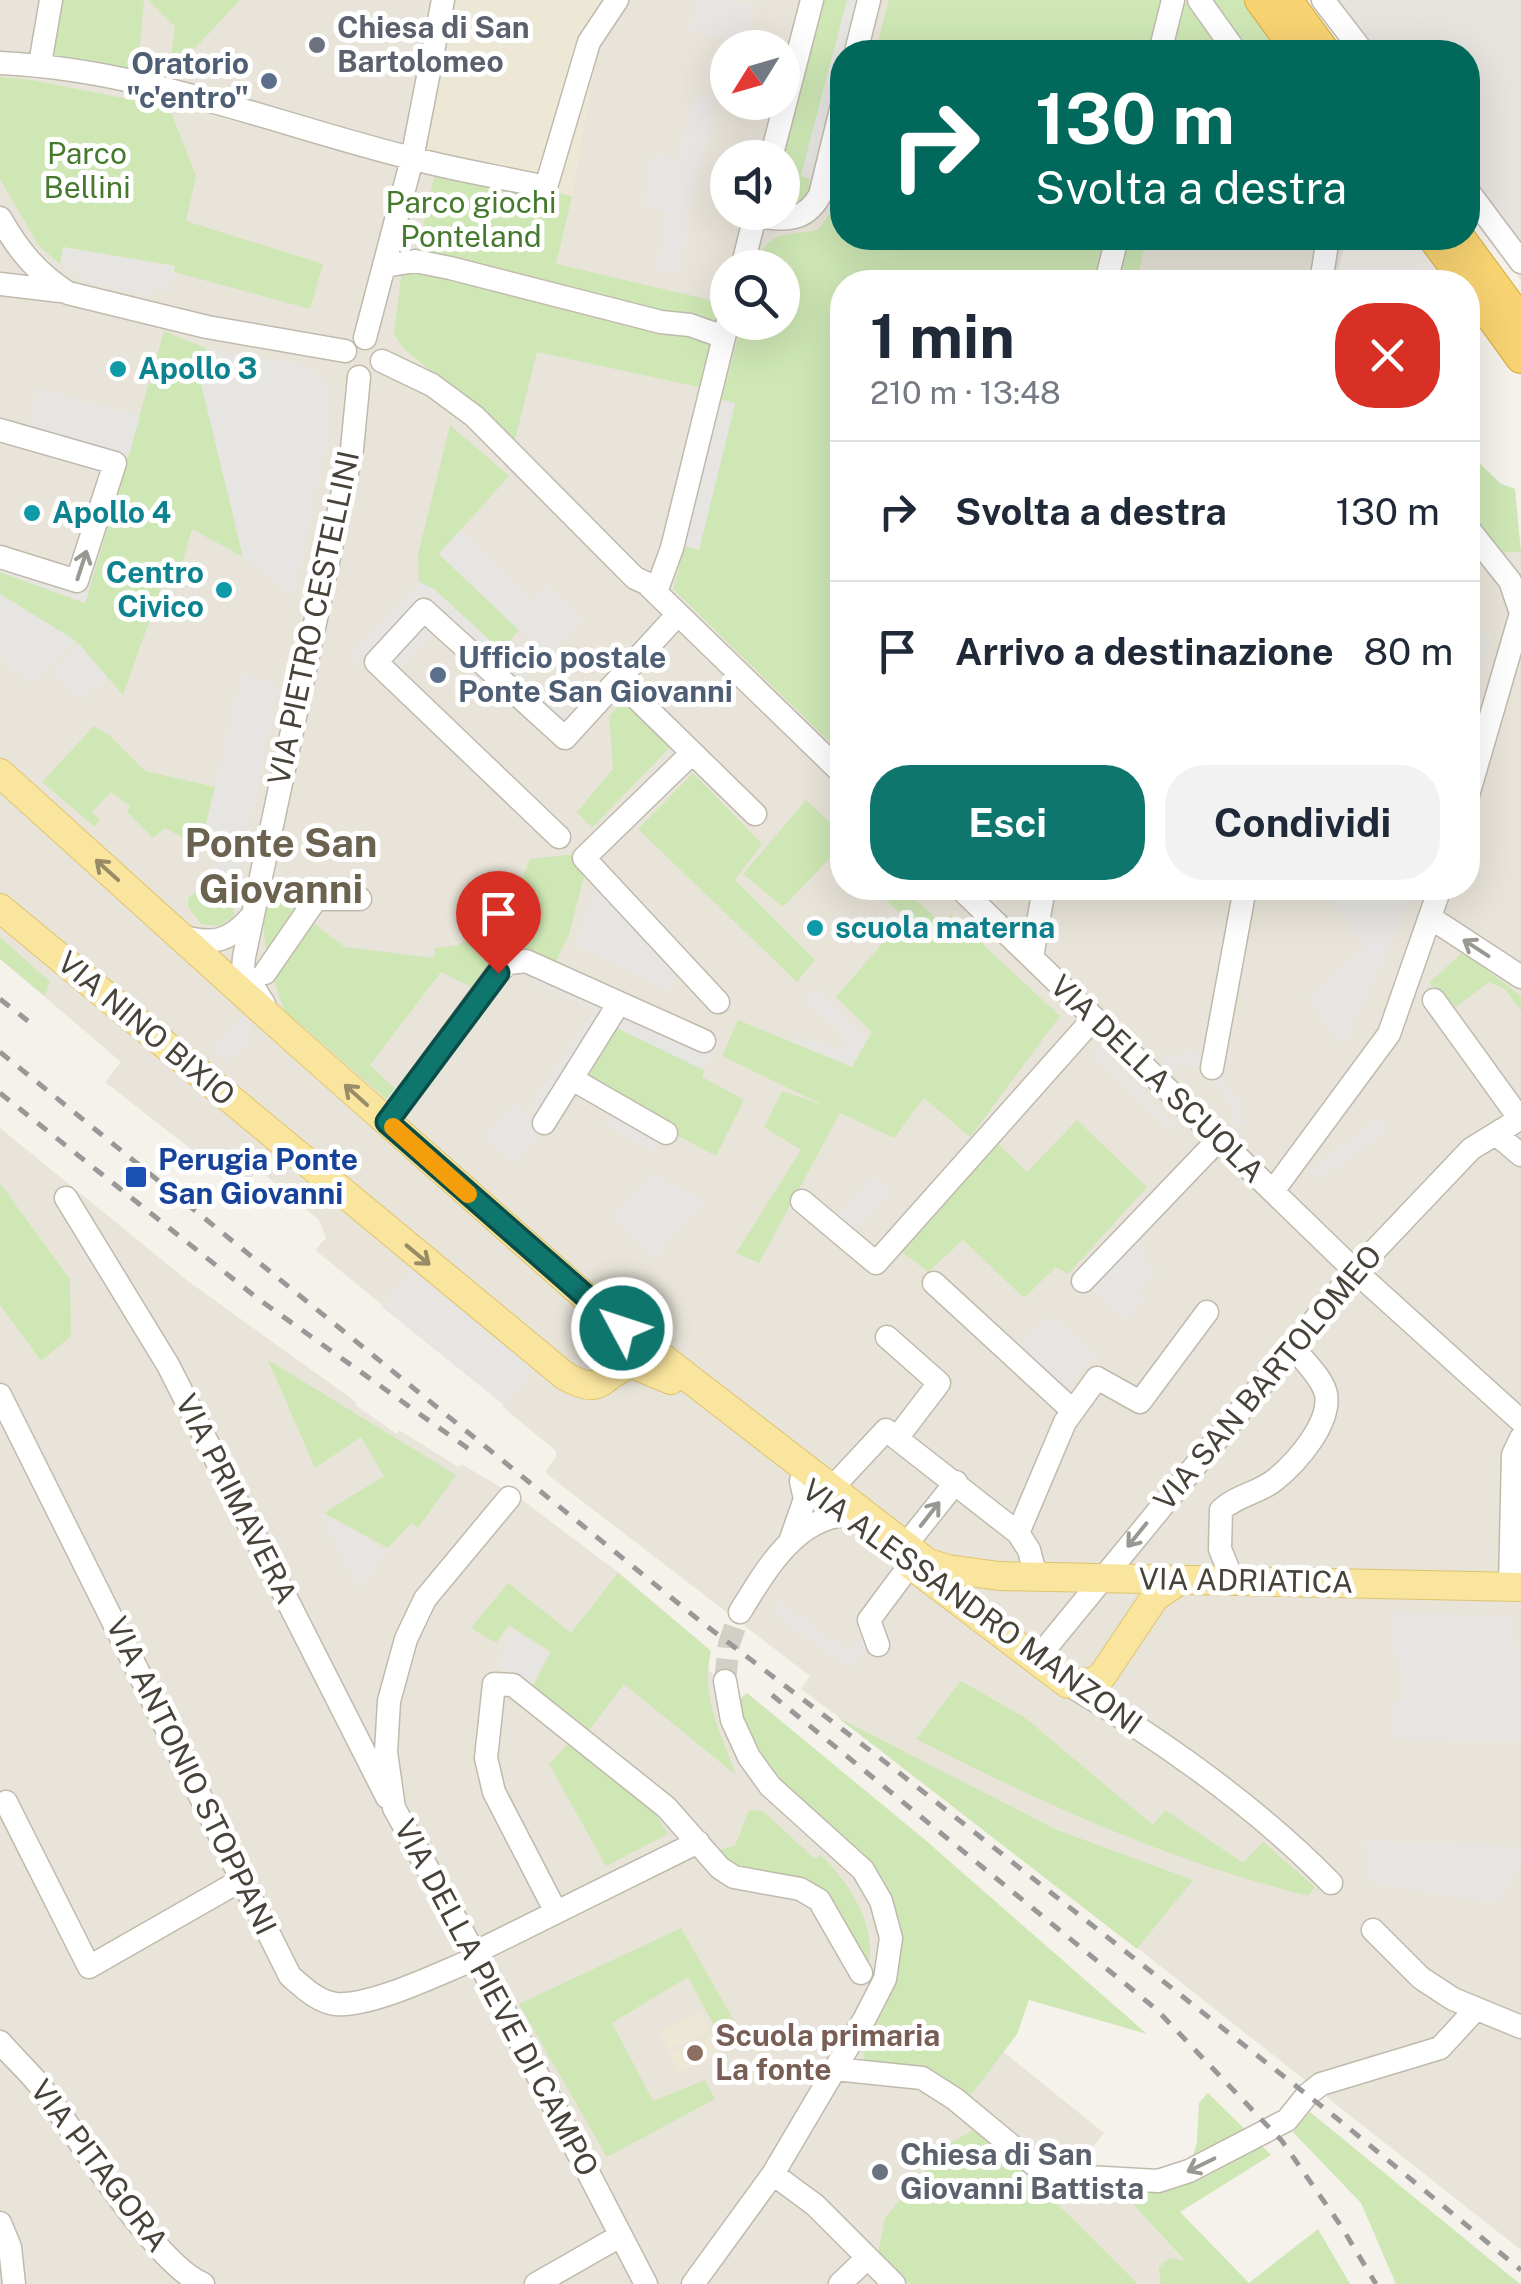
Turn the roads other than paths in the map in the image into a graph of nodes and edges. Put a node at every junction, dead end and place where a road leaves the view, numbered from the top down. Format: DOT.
graph roads {
  1 [pos="50,0"];
  2 [pos="443,0"];
  3 [pos="618,0"];
  4 [pos="812,0"];
  5 [pos="869,0"];
  6 [pos="1173,0"];
  7 [pos="1200,0"];
  8 [pos="1260,0"];
  9 [pos="1287,0"];
  10 [pos="1323,0"];
  11 [pos="859,40"];
  12 [pos="1163,40"];
  13 [pos="1228,40"];
  14 [pos="1289,40"];
  15 [pos="1316,40"];
  16 [pos="1354,40"];
  17 [pos="0,63"];
  18 [pos="40,64"];
  19 [pos="776,140"];
  20 [pos="830,154"];
  21 [pos="412,159"];
  22 [pos="1480,207"];
  23 [pos="800,216"];
  24 [pos="1,226"];
  25 [pos="1469,250"];
  26 [pos="11,256"];
  27 [pos="1521,262"];
  28 [pos="386,266"];
  29 [pos="0,284"];
  30 [pos="68,293"];
  31 [pos="1480,303"];
  32 [pos="1521,321"];
  33 [pos="710,328"];
  34 [pos="365,338"];
  35 [pos="724,340"];
  36 [pos="344,352"];
  37 [pos="1521,358"];
  38 [pos="382,362"];
  39 [pos="358,377"];
  40 [pos="0,430"];
  41 [pos="1480,543"];
  42 [pos="0,557"];
  43 [pos="651,587"];
  44 [pos="678,614"];
  45 [pos="619,682"];
  46 [pos="692,753"];
  47 [pos="1480,754"];
  48 [pos="830,761"];
  49 [pos="0,772"];
  50 [pos="755,814"];
  51 [pos="560,837"];
  52 [pos="360,899"];
  53 [pos="973,900"];
  54 [pos="1042,900"];
  55 [pos="1243,900"];
  56 [pos="1436,900"];
  57 [pos="0,908"];
  58 [pos="251,916"];
  59 [pos="1430,918"];
  60 [pos="179,936"];
  61 [pos="1032,957"];
  62 [pos="264,973"];
  63 [pos="1521,978"];
  64 [pos="1434,1000"];
  65 [pos="718,1002"];
  66 [pos="619,1003"];
  67 [pos="1094,1018"];
  68 [pos="704,1040"];
  69 [pos="296,1041"];
  70 [pos="1212,1068"];
  71 [pos="572,1079"];
  72 [pos="1520,1119"];
  73 [pos="387,1122"];
  74 [pos="544,1123"];
  75 [pos="666,1132"];
  76 [pos="1496,1134"];
  77 [pos="1219,1139"];
  78 [pos="1521,1155"];
  79 [pos="1273,1192"];
  80 [pos="66,1198"];
  81 [pos="802,1200"];
  82 [pos="1354,1271"];
  83 [pos="1083,1281"];
  84 [pos="934,1282"];
  85 [pos="598,1308"];
  86 [pos="1207,1312"];
  87 [pos="887,1338"];
  88 [pos="629,1356"];
  89 [pos="1305,1360"];
  90 [pos="672,1367"];
  91 [pos="0,1395"];
  92 [pos="1072,1410"];
  93 [pos="1521,1420"];
  94 [pos="891,1434"];
  95 [pos="1521,1438"];
  96 [pos="800,1481"];
  97 [pos="956,1482"];
  98 [pos="831,1490"];
  99 [pos="509,1498"];
  100 [pos="845,1515"];
  101 [pos="1018,1533"];
  102 [pos="789,1543"];
  103 [pos="908,1556"];
  104 [pos="1000,1576"];
  105 [pos="1036,1576"];
  106 [pos="1102,1578"];
  107 [pos="1180,1580"];
  108 [pos="1233,1581"];
  109 [pos="1511,1591"];
  110 [pos="740,1612"];
  111 [pos="980,1618"];
  112 [pos="1134,1628"];
  113 [pos="878,1645"];
  114 [pos="1036,1660"];
  115 [pos="725,1681"];
  116 [pos="1102,1690"];
  117 [pos="6,1802"];
  118 [pos="394,1808"];
  119 [pos="698,1842"];
  120 [pos="243,1879"];
  121 [pos="1331,1883"];
  122 [pos="556,1912"];
  123 [pos="1373,1930"];
  124 [pos="476,1956"];
  125 [pos="861,1973"];
  126 [pos="1476,2009"];
  127 [pos="1521,2028"];
  128 [pos="0,2042"];
  129 [pos="835,2069"];
  130 [pos="773,2174"];
  131 [pos="0,2222"];
  132 [pos="620,2236"];
  133 [pos="866,2259"];
  134 [pos="642,2276"];
  135 [pos="693,2282"];
  136 [pos="14,2284"];
  137 [pos="202,2284"];
  138 [pos="536,2284"];
  139 [pos="668,2284"];
  140 [pos="840,2284"];
  141 [pos="894,2284"];
  1 -- 18 [label="street"];
  2 -- 21 [label="street"];
  3 -- 21 [label="street"];
  4 -- 19 [label="street"];
  5 -- 11 [label="street"];
  6 -- 12 [label="street"];
  7 -- 13 [label="street"];
  8 -- 14 [label="highway"];
  9 -- 15 [label="highway"];
  10 -- 16 [label="street"];
  17 -- 18 [label="street"];
  18 -- 21 [label="street"];
  20 -- 23 [label="street"];
  21 -- 28 [label="street"];
  22 -- 27 [label="street"];
  24 -- 26 [label="street"];
  25 -- 32 [label="highway"];
  26 -- 30 [label="street"];
  28 -- 33 [label="street"];
  28 -- 34 [label="street"];
  29 -- 30 [label="street"];
  30 -- 36 [label="street"];
  31 -- 37 [label="highway"];
  34 -- 36 [label="street"];
  34 -- 38 [label="street"];
  35 -- 43 [label="street"];
  36 -- 39 [label="street"];
  38 -- 39 [label="street"];
  38 -- 43 [label="street"];
  39 -- 58 [label="street, VIA PIETRO CESTELLINI"];
  42 -- 40 [label="street, one-way"];
  41 -- 47 [label="street"];
  43 -- 44 [label="street"];
  44 -- 45 [label="street"];
  44 -- 48 [label="street"];
  45 -- 46 [label="street"];
  45 -- 51 [label="street"];
  46 -- 50 [label="street"];
  46 -- 65 [label="street"];
  60 -- 49 [label="main road, VIA ALESSANDRO MANZONI, one-way"];
  52 -- 62 [label="street"];
  53 -- 61 [label="street, VIA DELLA SCUOLA"];
  54 -- 61 [label="street"];
  55 -- 70 [label="street"];
  56 -- 59 [label="street"];
  57 -- 88 [label="main road, VIA NINO BIXIO, one-way"];
  58 -- 60 [label="street"];
  58 -- 69 [label="street, VIA PIETRO CESTELLINI"];
  63 -- 59 [label="street, one-way"];
  59 -- 79 [label="street"];
  60 -- 69 [label="main road, VIA ALESSANDRO MANZONI"];
  61 -- 67 [label="street, VIA DELLA SCUOLA"];
  64 -- 72 [label="street"];
  66 -- 68 [label="street"];
  66 -- 71 [label="street"];
  66 -- 73 [label="street"];
  67 -- 77 [label="street, VIA DELLA SCUOLA"];
  67 -- 81 [label="street"];
  73 -- 69 [label="main road, VIA ALESSANDRO MANZONI, one-way"];
  71 -- 74 [label="street"];
  71 -- 75 [label="street"];
  72 -- 76 [label="street, VIA SAN BARTOLOMEO"];
  73 -- 85 [label="main road, VIA ALESSANDRO MANZONI"];
  76 -- 78 [label="street"];
  76 -- 82 [label="street, VIA SAN BARTOLOMEO"];
  77 -- 79 [label="street, VIA DELLA SCUOLA"];
  77 -- 83 [label="street"];
  79 -- 82 [label="street, VIA DELLA SCUOLA"];
  80 -- 118 [label="street, VIA PRIMAVERA"];
  82 -- 93 [label="street, VIA DELLA SCUOLA"];
  82 -- 106 [label="street, VIA SAN BARTOLOMEO, one-way"];
  84 -- 92 [label="street"];
  85 -- 88 [label="main road"];
  85 -- 90 [label="main road, VIA ALESSANDRO MANZONI"];
  86 -- 92 [label="street"];
  87 -- 94 [label="street, VIA ALESSANDRO MANZONI"];
  88 -- 90 [label="main road"];
  88 -- 96 [label="main road, VIA ALESSANDRO MANZONI"];
  89 -- 108 [label="street"];
  90 -- 98 [label="main road, VIA ALESSANDRO MANZONI"];
  91 -- 120 [label="street, VIA ANTONIO STOPPANI"];
  92 -- 101 [label="street"];
  94 -- 97 [label="street"];
  94 -- 98 [label="street, VIA ALESSANDRO MANZONI"];
  95 -- 109 [label="street"];
  96 -- 100 [label="main road, VIA ALESSANDRO MANZONI"];
  96 -- 102 [label="street"];
  97 -- 101 [label="street"];
  103 -- 97 [label="street, VIA ALESSANDRO MANZONI, one-way"];
  98 -- 103 [label="main road, VIA ALESSANDRO MANZONI"];
  99 -- 118 [label="street, VIA DELLA PIEVE DI CAMPO"];
  100 -- 102 [label="street"];
  100 -- 103 [label="main road, VIA ALESSANDRO MANZONI"];
  101 -- 105 [label="street"];
  102 -- 110 [label="street"];
  103 -- 104 [label="main road, VIA ALESSANDRO MANZONI"];
  103 -- 111 [label="main road, VIA ALESSANDRO MANZONI"];
  103 -- 113 [label="street"];
  104 -- 105 [label="main road, VIA ADRIATICA"];
  104 -- 111 [label="main road"];
  105 -- 106 [label="main road, VIA ADRIATICA"];
  106 -- 107 [label="main road, VIA ADRIATICA"];
  106 -- 112 [label="main road"];
  106 -- 114 [label="street, VIA SAN BARTOLOMEO"];
  107 -- 108 [label="main road, VIA ADRIATICA"];
  107 -- 112 [label="main road"];
  108 -- 109 [label="main road, VIA ADRIATICA"];
  111 -- 114 [label="main road, VIA ALESSANDRO MANZONI"];
  112 -- 116 [label="main road"];
  114 -- 116 [label="main road, VIA ALESSANDRO MANZONI"];
  115 -- 129 [label="street"];
  116 -- 121 [label="street, VIA ALESSANDRO MANZONI"];
  117 -- 120 [label="street"];
  118 -- 124 [label="street, VIA DELLA PIEVE DI CAMPO"];
  119 -- 122 [label="street"];
  119 -- 122 [label="street"];
  119 -- 125 [label="street"];
  120 -- 124 [label="street, VIA ANTONIO STOPPANI"];
  122 -- 124 [label="street"];
  123 -- 126 [label="street"];
  124 -- 132 [label="street, VIA DELLA PIEVE DI CAMPO"];
  126 -- 127 [label="street"];
  126 -- 129 [label="street, one-way"];
  128 -- 137 [label="street, VIA PITAGORA"];
  129 -- 130 [label="street"];
  130 -- 133 [label="street"];
  130 -- 135 [label="street"];
  131 -- 136 [label="street"];
  132 -- 134 [label="street, VIA DELLA PIEVE DI CAMPO"];
  132 -- 138 [label="street"];
  133 -- 140 [label="street"];
  133 -- 141 [label="street"];
  134 -- 139 [label="street"];
}
